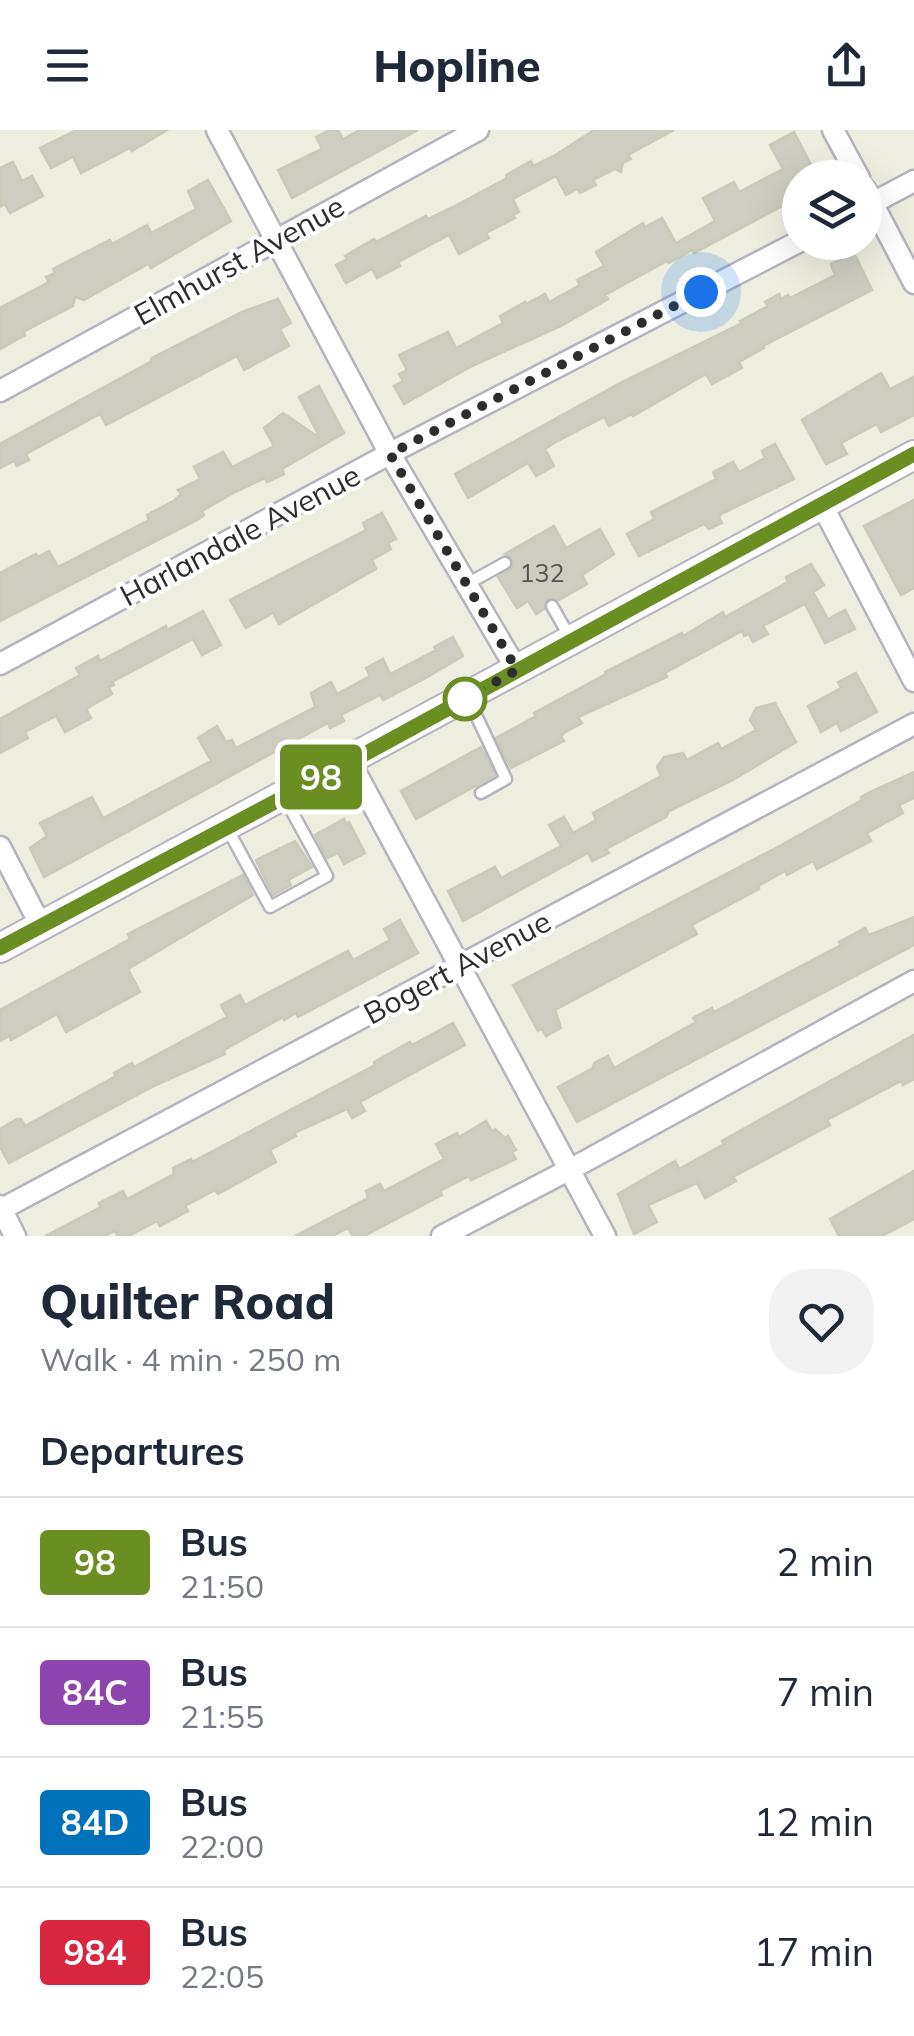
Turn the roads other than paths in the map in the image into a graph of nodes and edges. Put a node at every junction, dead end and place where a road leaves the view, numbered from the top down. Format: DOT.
graph roads {
  1 [pos="216,130"];
  2 [pos="478,130"];
  3 [pos="833,130"];
  4 [pos="849,160"];
  5 [pos="914,181"];
  6 [pos="882,194"];
  7 [pos="882,225"];
  8 [pos="274,239"];
  9 [pos="782,250"];
  10 [pos="914,283"];
  11 [pos="0,391"];
  12 [pos="390,454"];
  13 [pos="914,454"];
  14 [pos="822,505"];
  15 [pos="505,564"];
  16 [pos="467,584"];
  17 [pos="552,606"];
  18 [pos="572,641"];
  19 [pos="0,664"];
  20 [pos="517,670"];
  21 [pos="914,681"];
  22 [pos="468,697"];
  23 [pos="914,724"];
  24 [pos="350,762"];
  25 [pos="482,793"];
  26 [pos="284,796"];
  27 [pos="226,827"];
  28 [pos="0,847"];
  29 [pos="41,926"];
  30 [pos="0,948"];
  31 [pos="458,966"];
  32 [pos="914,980"];
  33 [pos="569,1170"];
  34 [pos="0,1209"];
  35 [pos="15,1236"];
  36 [pos="442,1236"];
  37 [pos="605,1236"];
  1 -- 8 [label="street"];
  2 -- 8 [label="street, Elmhurst Avenue"];
  3 -- 4 [label="street"];
  5 -- 6 [label="street"];
  7 -- 10 [label="street"];
  8 -- 11 [label="street, Elmhurst Avenue"];
  8 -- 12 [label="street"];
  9 -- 12 [label="street, Harlandale Avenue"];
  12 -- 16 [label="street"];
  12 -- 19 [label="street, Harlandale Avenue"];
  13 -- 14 [label="main road"];
  14 -- 18 [label="main road"];
  14 -- 21 [label="street"];
  15 -- 16 [label="lane"];
  16 -- 20 [label="street"];
  17 -- 18 [label="lane"];
  18 -- 20 [label="main road"];
  20 -- 22 [label="main road"];
  22 -- 24 [label="main road"];
  22 -- 25 [label="lane"];
  23 -- 31 [label="street, Bogert Avenue"];
  24 -- 26 [label="main road"];
  24 -- 31 [label="street"];
  26 -- 27 [label="main road"];
  26 -- 27 [label="lane"];
  27 -- 29 [label="main road"];
  28 -- 29 [label="street"];
  29 -- 30 [label="main road"];
  31 -- 33 [label="street"];
  31 -- 34 [label="street, Bogert Avenue"];
  32 -- 33 [label="street"];
  33 -- 36 [label="street"];
  33 -- 37 [label="street"];
  34 -- 35 [label="street"];
}
